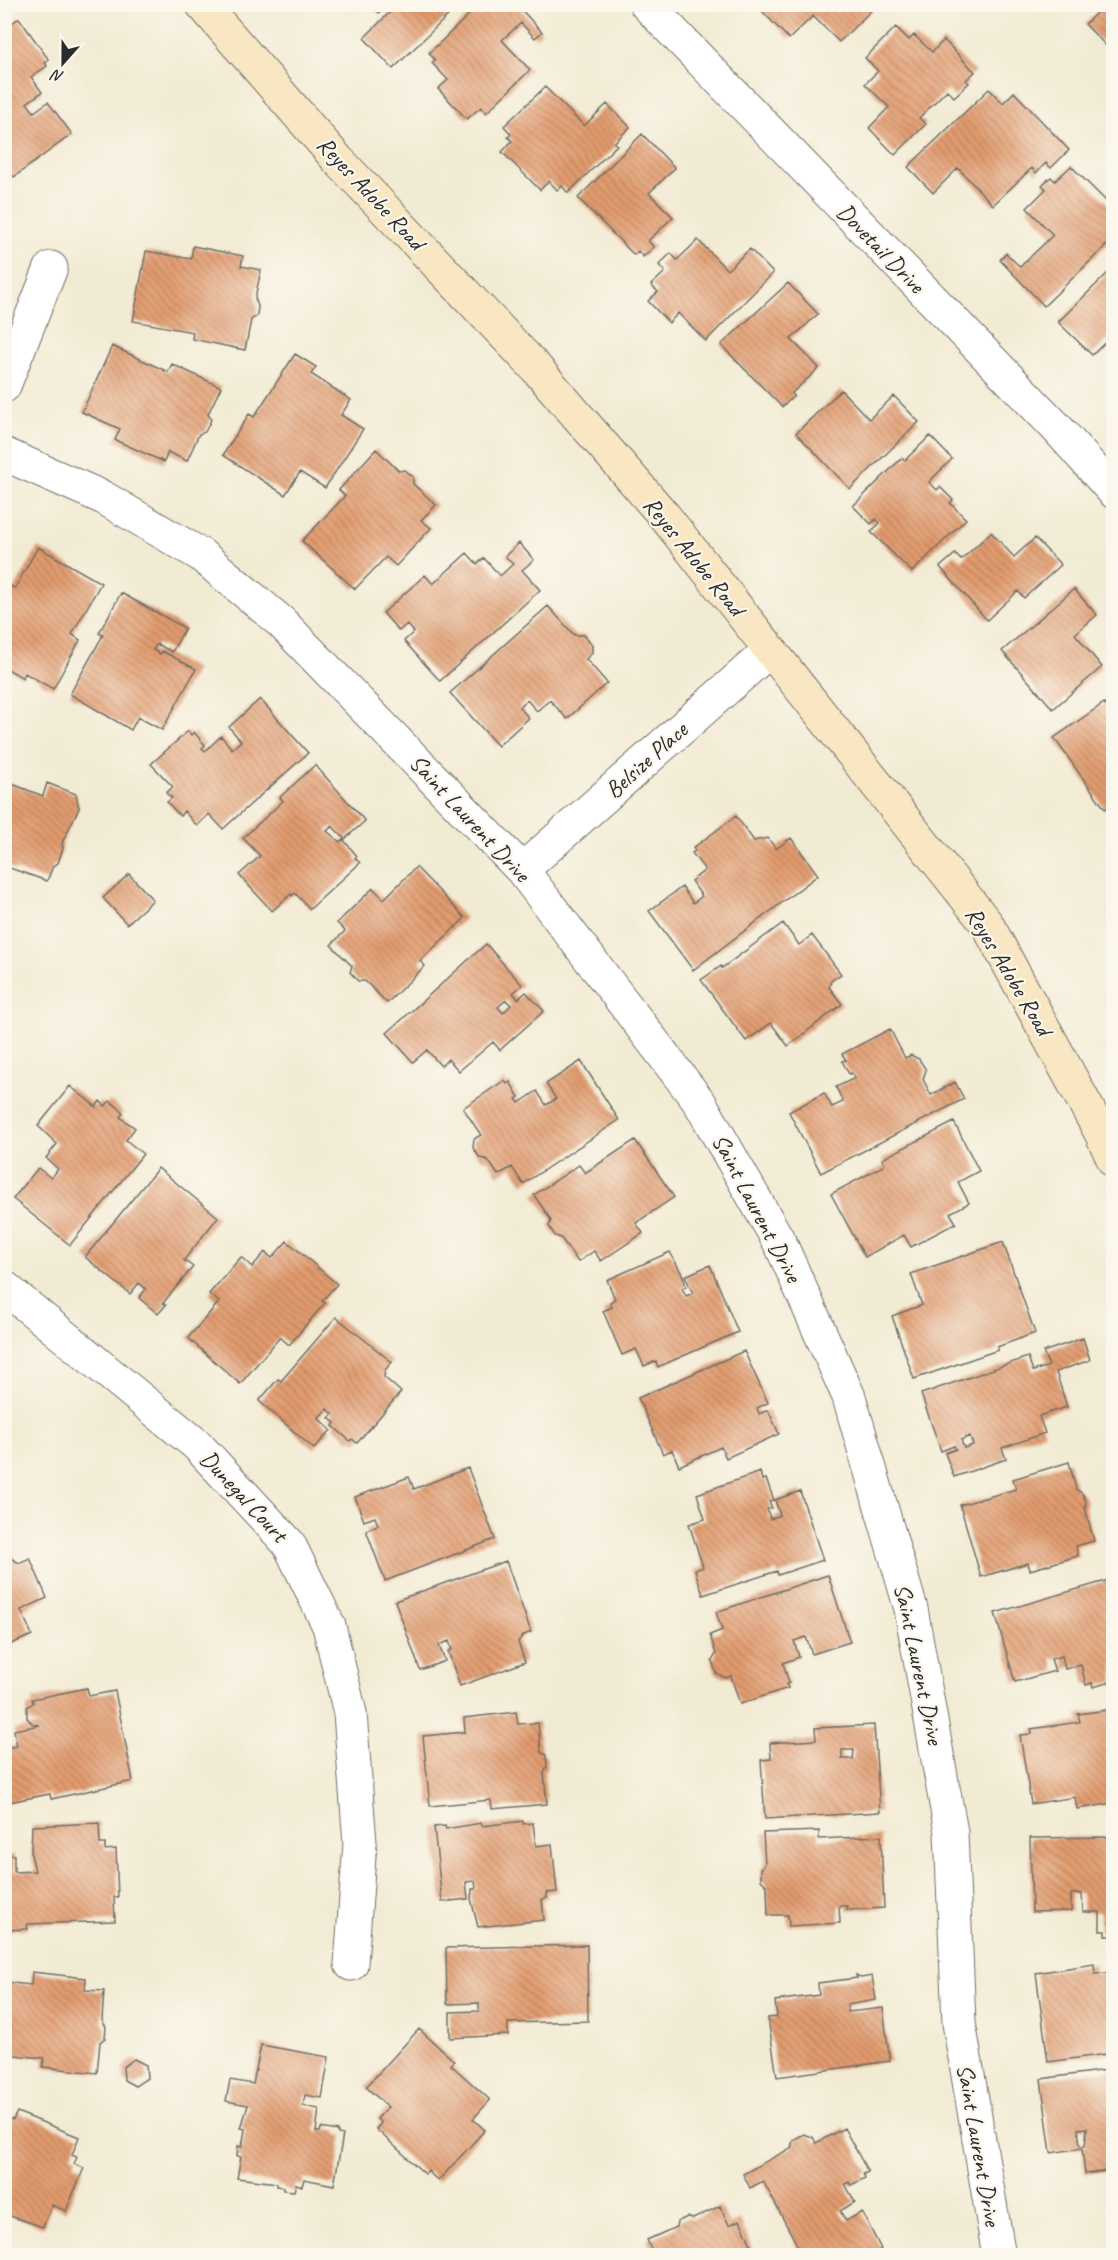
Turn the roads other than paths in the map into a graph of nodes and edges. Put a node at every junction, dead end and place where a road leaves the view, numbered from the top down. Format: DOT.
graph roads {
  1 [pos="202,4"];
  2 [pos="646,4"];
  3 [pos="51,267"];
  4 [pos="4,386"];
  5 [pos="4,454"];
  6 [pos="1113,492"];
  7 [pos="770,650"];
  8 [pos="522,870"];
  9 [pos="1113,1161"];
  10 [pos="4,1287"];
  11 [pos="351,1964"];
  12 [pos="999,2256"];
  1 -- 7 [label="street, Reyes Adobe Road"];
  2 -- 6 [label="street, Dovetail Drive"];
  3 -- 4 [label="street"];
  5 -- 8 [label="street, Saint Laurent Drive"];
  7 -- 8 [label="street, Belsize Place"];
  7 -- 9 [label="street, Reyes Adobe Road"];
  8 -- 12 [label="street, Saint Laurent Drive"];
  10 -- 11 [label="street, Dunegal Court"];
}
